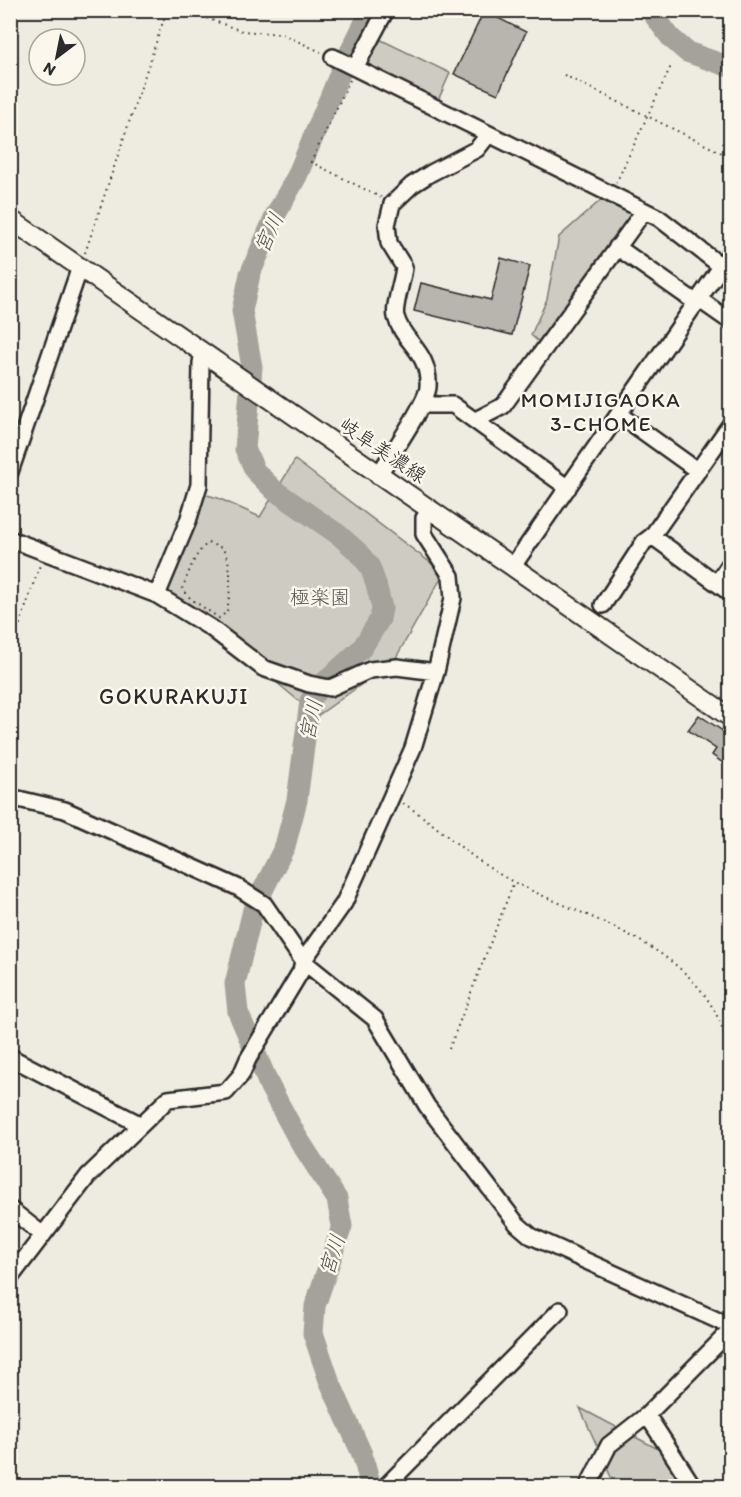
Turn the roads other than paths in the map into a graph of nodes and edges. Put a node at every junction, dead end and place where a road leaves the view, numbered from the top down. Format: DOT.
graph roads {
  1 [pos="386,10"];
  2 [pos="333,57"];
  3 [pos="353,67"];
  4 [pos="489,134"];
  5 [pos="644,211"];
  6 [pos="10,219"];
  7 [pos="617,247"];
  8 [pos="728,265"];
  9 [pos="80,267"];
  10 [pos="699,302"];
  11 [pos="730,321"];
  12 [pos="203,352"];
  13 [pos="421,405"];
  14 [pos="620,416"];
  15 [pos="476,420"];
  16 [pos="730,425"];
  17 [pos="698,471"];
  18 [pos="10,472"];
  19 [pos="378,476"];
  20 [pos="568,488"];
  21 [pos="431,509"];
  22 [pos="652,536"];
  23 [pos="10,539"];
  24 [pos="730,564"];
  25 [pos="513,566"];
  26 [pos="717,583"];
  27 [pos="730,593"];
  28 [pos="158,595"];
  29 [pos="603,605"];
  30 [pos="436,672"];
  31 [pos="730,717"];
  32 [pos="10,797"];
  33 [pos="303,961"];
  34 [pos="10,1057"];
  35 [pos="141,1125"];
  36 [pos="10,1209"];
  37 [pos="43,1235"];
  38 [pos="10,1278"];
  39 [pos="560,1310"];
  40 [pos="730,1326"];
  41 [pos="730,1331"];
  42 [pos="647,1415"];
  43 [pos="386,1486"];
  44 [pos="588,1486"];
  45 [pos="693,1486"];
  1 -- 3 [label="street"];
  2 -- 3 [label="street"];
  3 -- 4 [label="street"];
  4 -- 5 [label="street"];
  4 -- 13 [label="street"];
  5 -- 7 [label="street"];
  5 -- 8 [label="street"];
  6 -- 9 [label="main road, 岐阜美濃線"];
  7 -- 10 [label="street"];
  7 -- 15 [label="street"];
  8 -- 10 [label="street"];
  9 -- 12 [label="main road, 岐阜美濃線"];
  9 -- 18 [label="street"];
  10 -- 11 [label="street"];
  10 -- 14 [label="street"];
  12 -- 19 [label="main road, 岐阜美濃線"];
  12 -- 28 [label="street"];
  13 -- 15 [label="street"];
  13 -- 19 [label="street"];
  14 -- 17 [label="street"];
  14 -- 20 [label="street"];
  15 -- 20 [label="street"];
  16 -- 17 [label="street"];
  17 -- 22 [label="street"];
  19 -- 21 [label="main road, 岐阜美濃線"];
  20 -- 25 [label="street"];
  21 -- 25 [label="main road, 岐阜美濃線"];
  21 -- 30 [label="street"];
  22 -- 26 [label="street"];
  22 -- 29 [label="street"];
  23 -- 28 [label="street"];
  24 -- 26 [label="street"];
  25 -- 31 [label="main road, 岐阜美濃線"];
  26 -- 27 [label="street"];
  28 -- 30 [label="street"];
  30 -- 33 [label="street"];
  32 -- 33 [label="street"];
  33 -- 35 [label="street"];
  33 -- 40 [label="street"];
  34 -- 35 [label="street"];
  35 -- 37 [label="street"];
  36 -- 37 [label="street"];
  37 -- 38 [label="street"];
  39 -- 43 [label="street"];
  41 -- 42 [label="street"];
  42 -- 44 [label="street"];
  42 -- 45 [label="street"];
}
